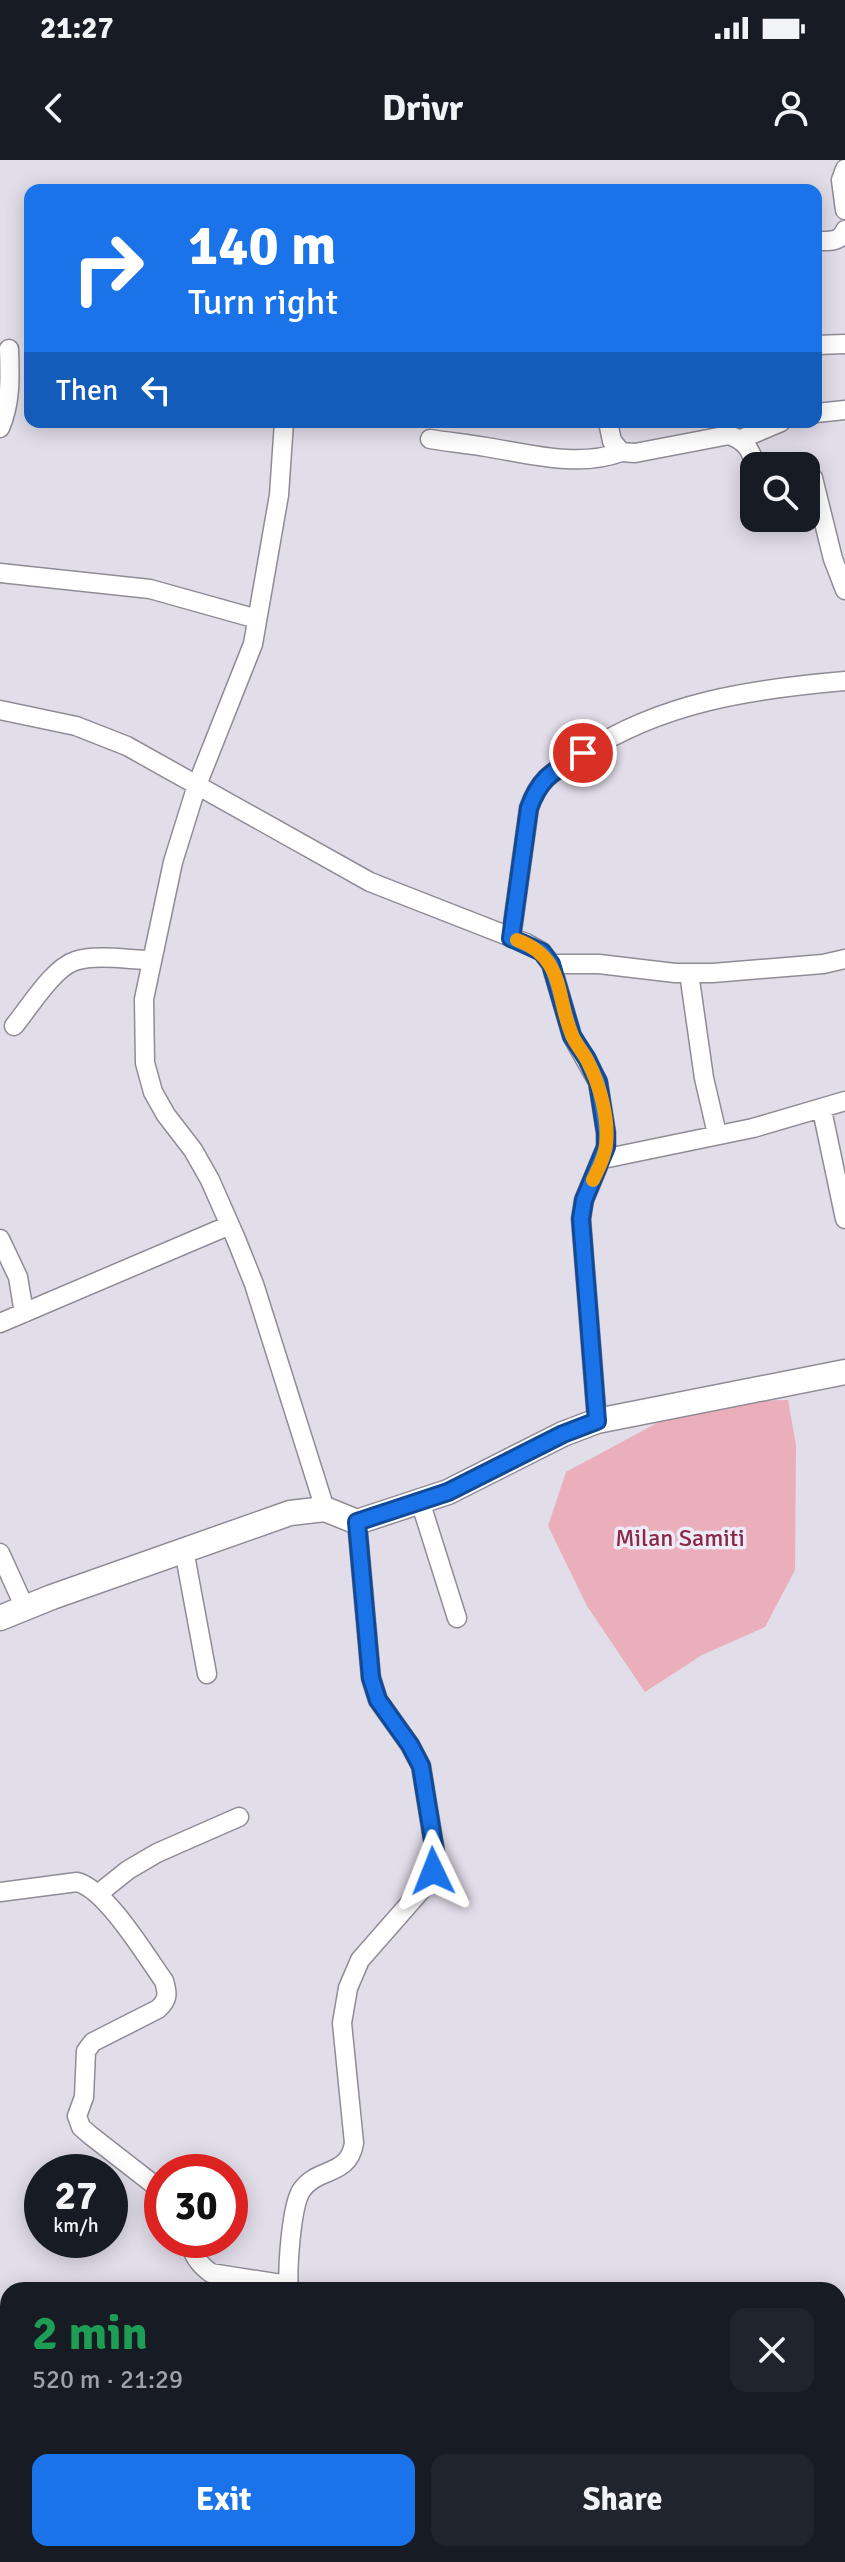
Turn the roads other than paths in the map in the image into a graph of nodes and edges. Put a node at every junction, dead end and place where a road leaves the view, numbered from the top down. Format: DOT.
graph roads {
  1 [pos="845,169"];
  2 [pos="845,210"];
  3 [pos="844,233"];
  4 [pos="822,241"];
  5 [pos="845,344"];
  6 [pos="822,345"];
  7 [pos="9,349"];
  8 [pos="845,410"];
  9 [pos="822,412"];
  10 [pos="0,428"];
  11 [pos="284,428"];
  12 [pos="609,428"];
  13 [pos="767,428"];
  14 [pos="430,439"];
  15 [pos="741,439"];
  16 [pos="621,452"];
  17 [pos="751,452"];
  18 [pos="820,506"];
  19 [pos="0,573"];
  20 [pos="845,590"];
  21 [pos="257,619"];
  22 [pos="845,681"];
  23 [pos="0,710"];
  24 [pos="197,785"];
  25 [pos="511,938"];
  26 [pos="845,959"];
  27 [pos="152,960"];
  28 [pos="551,964"];
  29 [pos="689,973"];
  30 [pos="14,1026"];
  31 [pos="845,1101"];
  32 [pos="822,1110"];
  33 [pos="717,1134"];
  34 [pos="603,1159"];
  35 [pos="845,1219"];
  36 [pos="230,1225"];
  37 [pos="0,1239"];
  38 [pos="24,1313"];
  39 [pos="0,1323"];
  40 [pos="845,1372"];
  41 [pos="597,1421"];
  42 [pos="420,1501"];
  43 [pos="325,1509"];
  44 [pos="357,1522"];
  45 [pos="184,1550"];
  46 [pos="0,1553"];
  47 [pos="25,1608"];
  48 [pos="0,1618"];
  49 [pos="457,1618"];
  50 [pos="207,1674"];
  51 [pos="239,1817"];
  52 [pos="0,1892"];
  53 [pos="98,1894"];
  54 [pos="144,2177"];
  55 [pos="195,2258"];
  56 [pos="261,2282"];
  57 [pos="289,2282"];
  1 -- 2 [label="street"];
  3 -- 4 [label="street"];
  5 -- 6 [label="street"];
  7 -- 10 [label="street"];
  8 -- 9 [label="street"];
  11 -- 21 [label="street"];
  12 -- 16 [label="street"];
  13 -- 15 [label="street"];
  14 -- 16 [label="street"];
  15 -- 16 [label="street"];
  15 -- 17 [label="street"];
  18 -- 20 [label="street"];
  19 -- 21 [label="street"];
  21 -- 24 [label="street"];
  22 -- 25 [label="street"];
  23 -- 24 [label="street"];
  24 -- 25 [label="street"];
  24 -- 27 [label="street"];
  25 -- 28 [label="street"];
  26 -- 29 [label="street"];
  27 -- 30 [label="street"];
  27 -- 36 [label="street"];
  28 -- 29 [label="street"];
  28 -- 34 [label="street"];
  29 -- 33 [label="street"];
  31 -- 32 [label="street"];
  32 -- 33 [label="street"];
  32 -- 35 [label="street"];
  33 -- 34 [label="street"];
  34 -- 41 [label="street"];
  36 -- 38 [label="street"];
  36 -- 43 [label="street"];
  37 -- 38 [label="street"];
  38 -- 39 [label="street"];
  40 -- 41 [label="street"];
  41 -- 42 [label="street"];
  42 -- 44 [label="street"];
  42 -- 49 [label="street"];
  43 -- 44 [label="street"];
  43 -- 45 [label="street"];
  44 -- 57 [label="street"];
  45 -- 47 [label="street"];
  45 -- 50 [label="street"];
  46 -- 47 [label="street"];
  47 -- 48 [label="street"];
  51 -- 53 [label="street"];
  52 -- 53 [label="street"];
  53 -- 54 [label="street"];
  55 -- 56 [label="street"];
}
